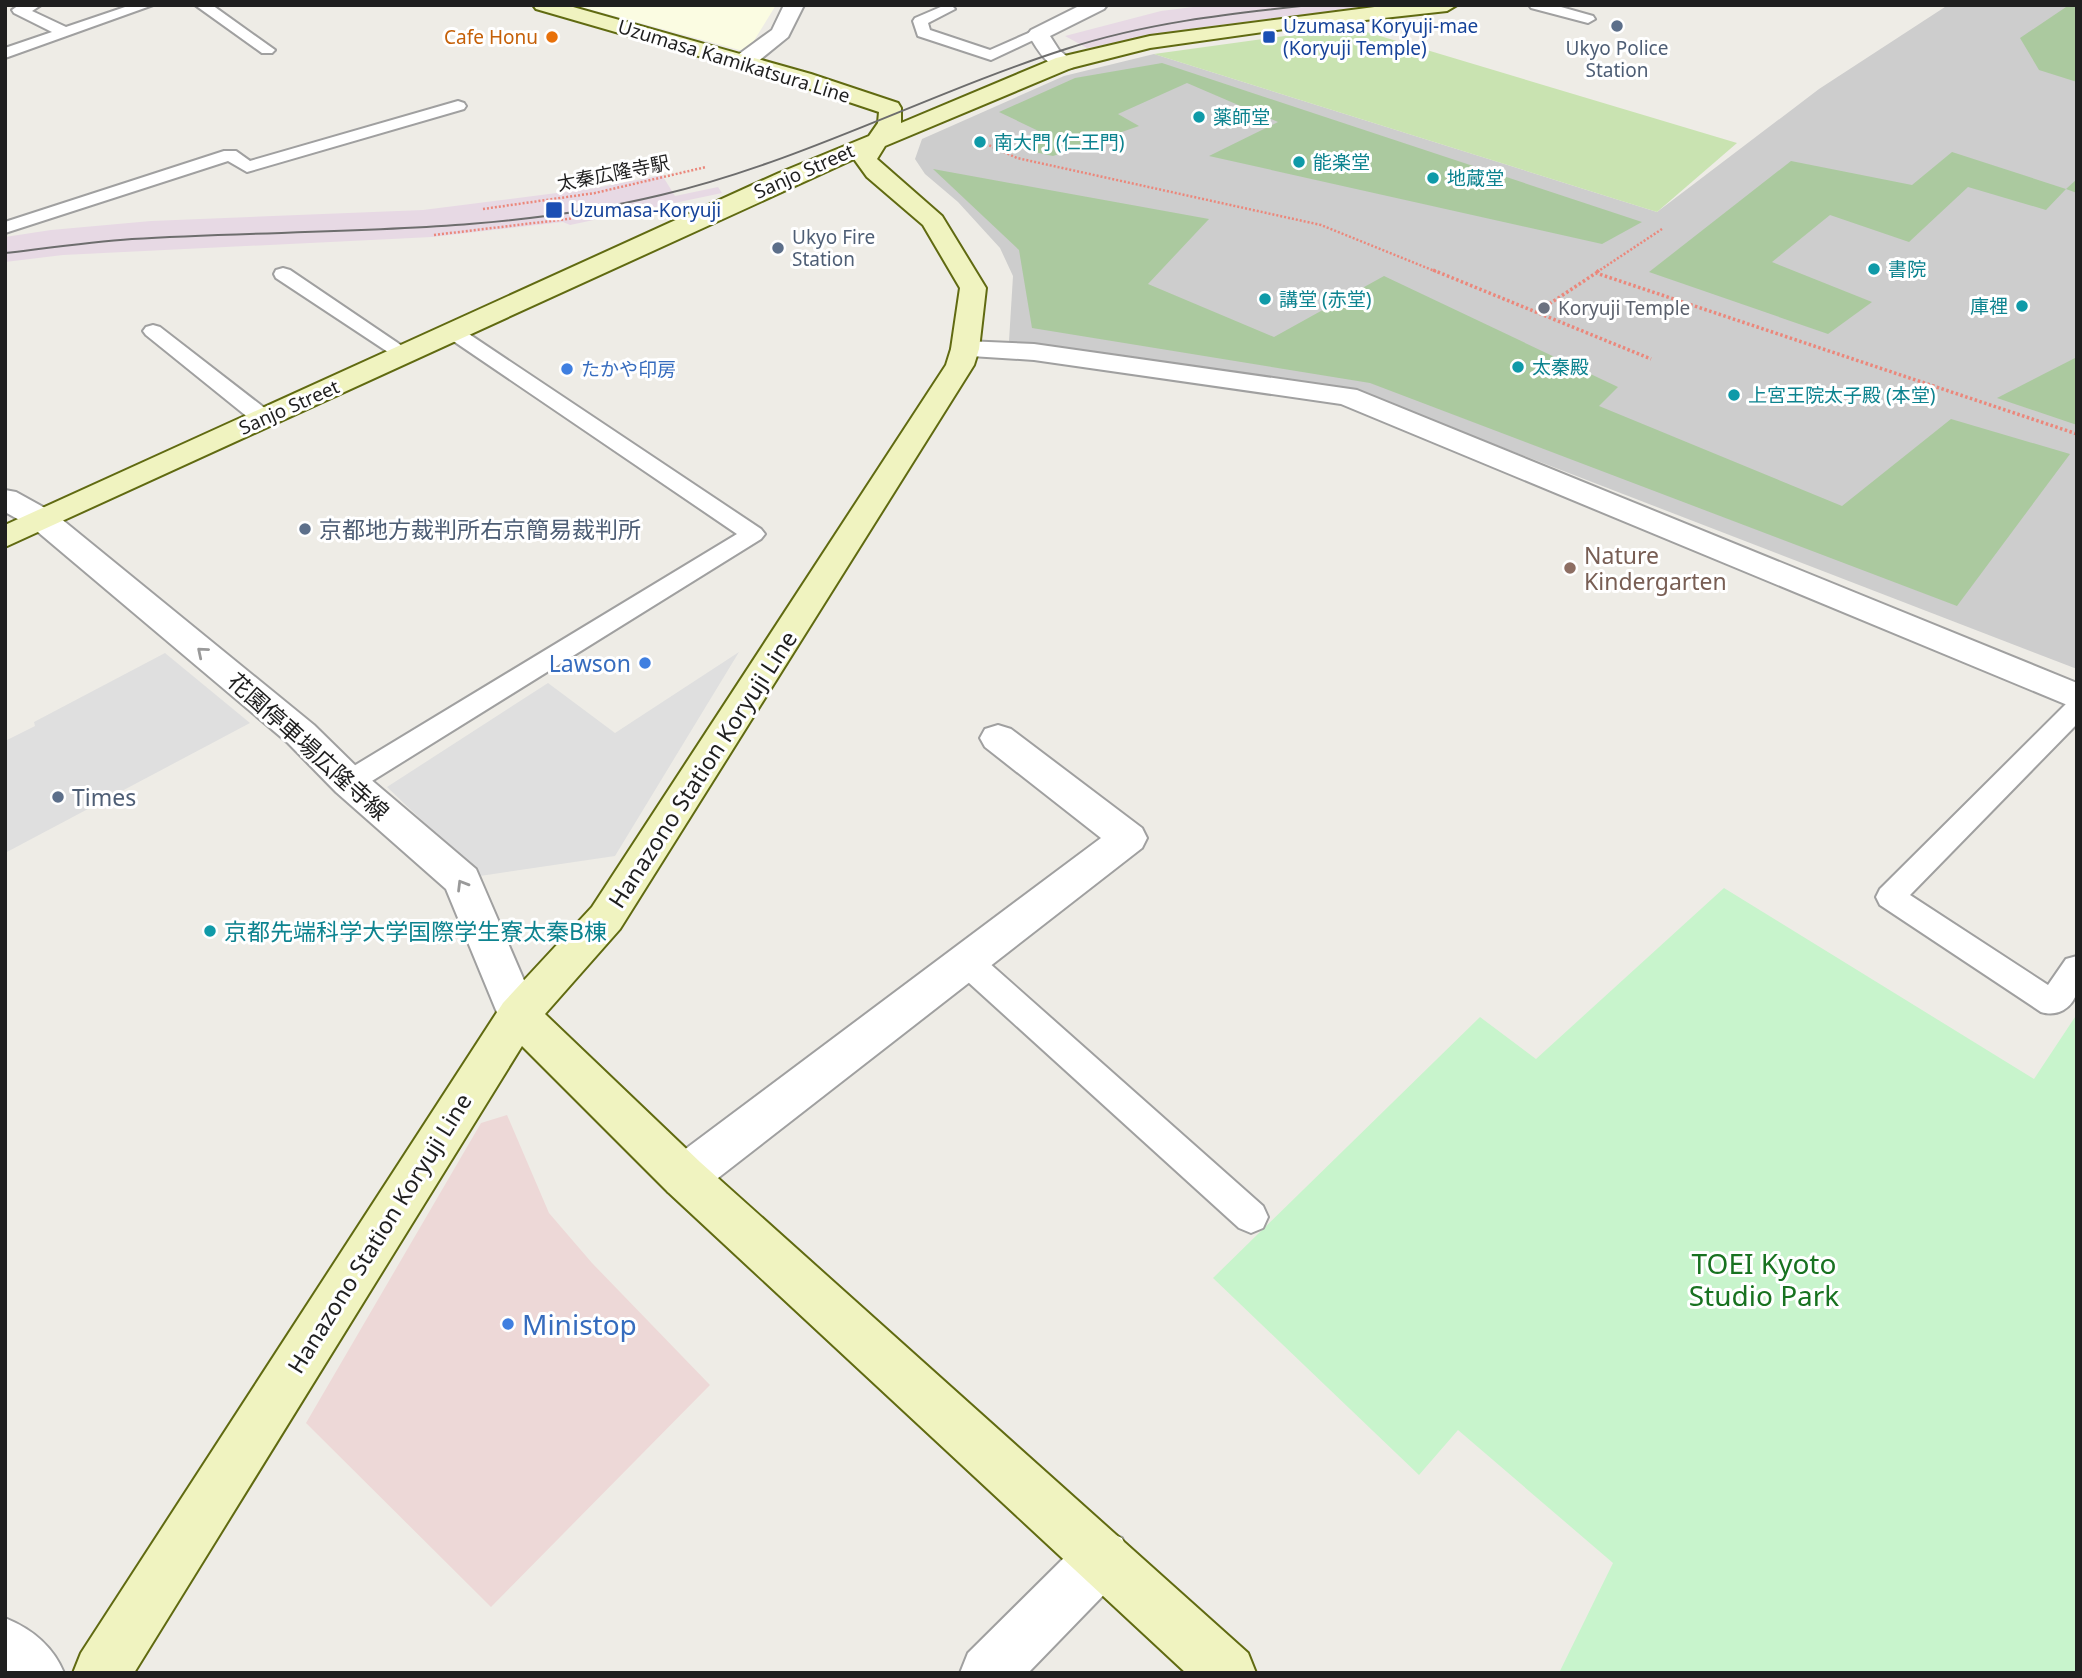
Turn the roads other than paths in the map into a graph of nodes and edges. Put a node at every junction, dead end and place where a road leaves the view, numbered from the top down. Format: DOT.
graph roads {
  1 [pos="146,5"];
  2 [pos="202,5"];
  3 [pos="543,5"];
  4 [pos="794,5"];
  5 [pos="1097,5"];
  6 [pos="1447,5"];
  7 [pos="1536,5"];
  8 [pos="19,7"];
  9 [pos="948,9"];
  10 [pos="1588,19"];
  11 [pos="63,32"];
  12 [pos="1038,34"];
  13 [pos="267,50"];
  14 [pos="5,53"];
  15 [pos="743,62"];
  16 [pos="1064,63"];
  17 [pos="458,106"];
  18 [pos="877,139"];
  19 [pos="5,228"];
  20 [pos="283,274"];
  21 [pos="153,331"];
  22 [pos="453,332"];
  23 [pos="965,349"];
  24 [pos="404,354"];
  25 [pos="263,418"];
  26 [pos="5,499"];
  27 [pos="43,520"];
  28 [pos="5,537"];
  29 [pos="2077,697"];
  30 [pos="2077,708"];
  31 [pos="998,738"];
  32 [pos="349,782"];
  33 [pos="968,962"];
  34 [pos="2077,968"];
  35 [pos="518,1015"];
  36 [pos="684,1177"];
  37 [pos="1251,1217"];
  38 [pos="1103,1557"];
  39 [pos="5,1646"];
  40 [pos="36,1673"];
  41 [pos="101,1673"];
  42 [pos="988,1673"];
  43 [pos="1228,1673"];
  1 -- 11 [label="lane"];
  2 -- 13 [label="lane"];
  3 -- 15 [label="main road, Uzumasa Kamikatsura Line"];
  4 -- 15 [label="street"];
  5 -- 12 [label="street"];
  6 -- 16 [label="main road, Sanjo Street"];
  7 -- 10 [label="lane"];
  8 -- 11 [label="lane"];
  9 -- 12 [label="lane"];
  11 -- 14 [label="lane"];
  12 -- 16 [label="street"];
  15 -- 18 [label="main road, Uzumasa Kamikatsura Line"];
  16 -- 18 [label="main road, Sanjo Street"];
  17 -- 19 [label="lane"];
  18 -- 22 [label="main road, Sanjo Street"];
  18 -- 23 [label="main road, Hanazono Station Koryuji Line"];
  20 -- 24 [label="lane"];
  21 -- 25 [label="lane"];
  22 -- 24 [label="main road, Sanjo Street"];
  22 -- 32 [label="lane"];
  23 -- 29 [label="street"];
  23 -- 35 [label="main road, Hanazono Station Koryuji Line"];
  24 -- 25 [label="main road, Sanjo Street"];
  25 -- 27 [label="main road, Sanjo Street"];
  26 -- 27 [label="street, 花園停車場広隆寺線"];
  27 -- 28 [label="main road, Sanjo Street"];
  32 -- 27 [label="street, 花園停車場広隆寺線, one-way"];
  30 -- 34 [label="lane"];
  31 -- 33 [label="street"];
  35 -- 32 [label="street, 花園停車場広隆寺線, one-way"];
  33 -- 36 [label="street"];
  33 -- 37 [label="lane"];
  35 -- 36 [label="main road"];
  35 -- 41 [label="main road, Hanazono Station Koryuji Line"];
  36 -- 38 [label="main road"];
  38 -- 42 [label="street"];
  38 -- 43 [label="main road"];
  39 -- 40 [label="street"];
}
